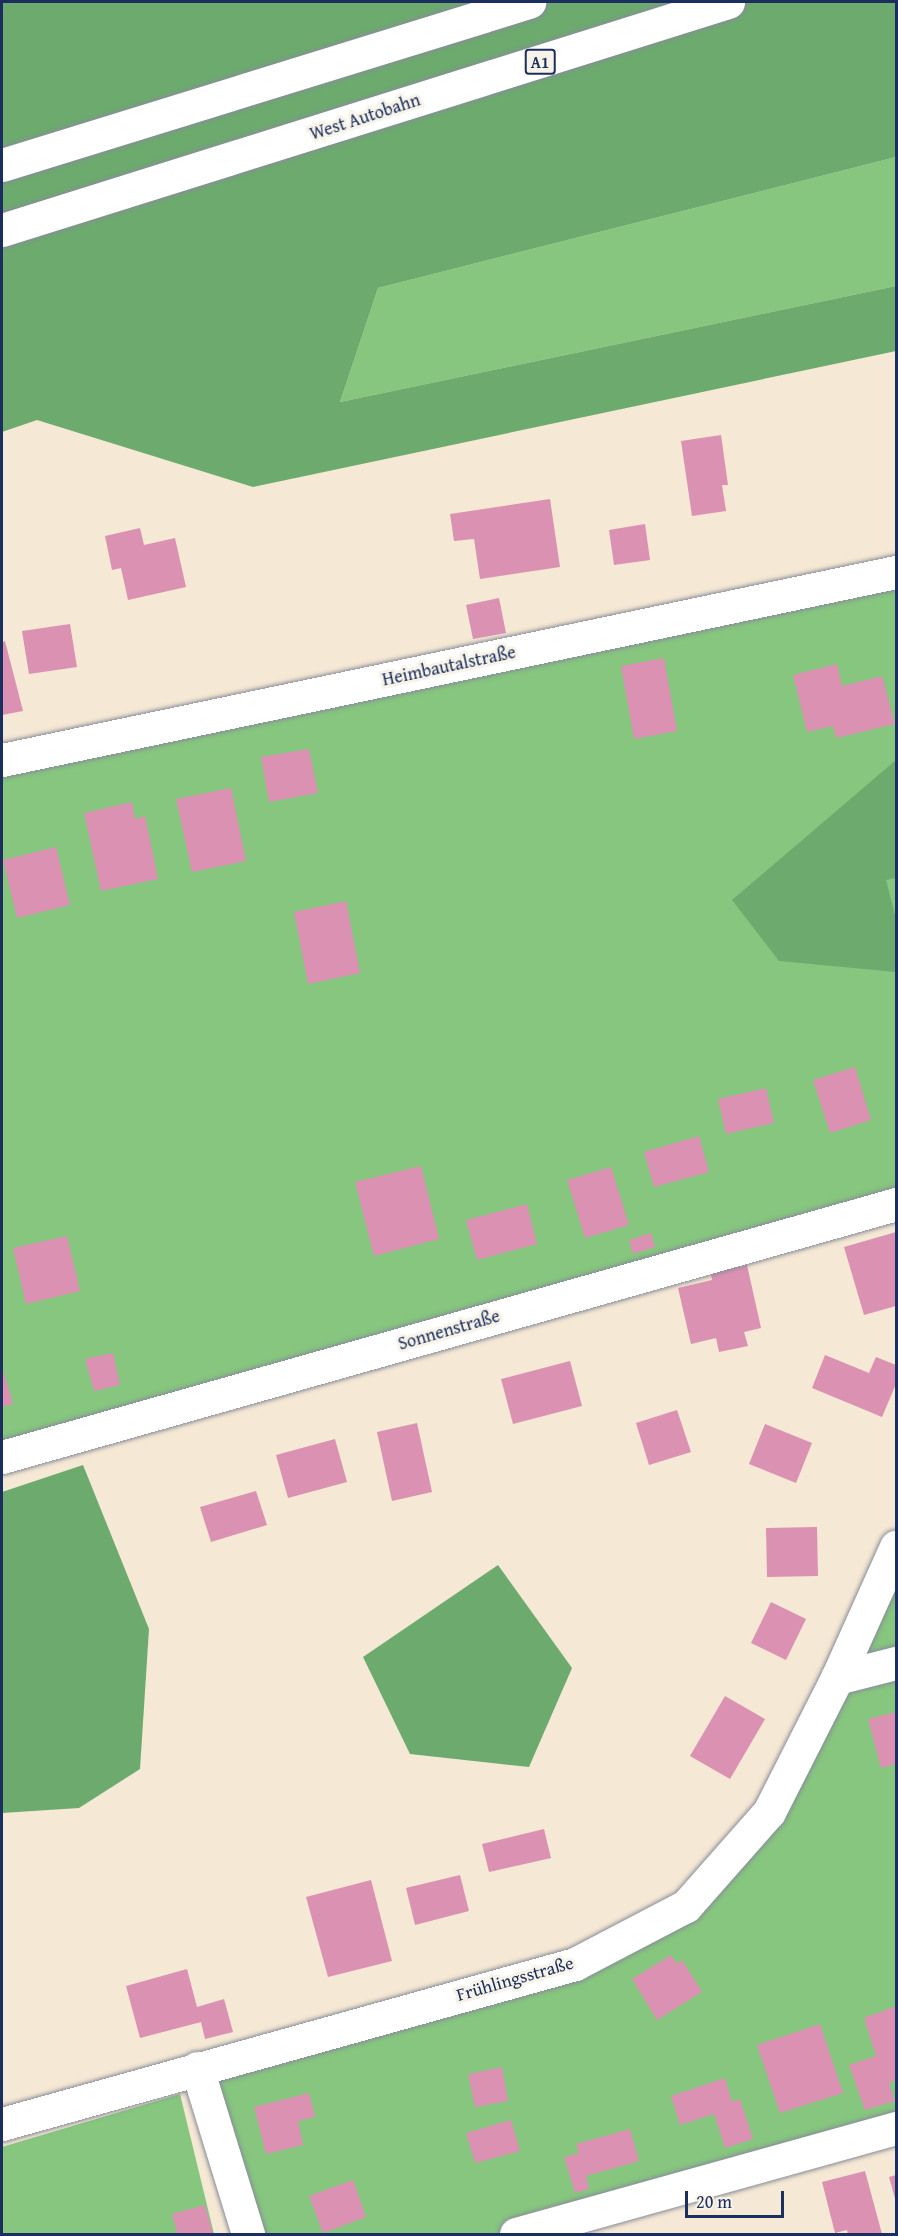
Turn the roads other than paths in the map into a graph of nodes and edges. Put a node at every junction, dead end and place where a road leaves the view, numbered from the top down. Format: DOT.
graph roads {
  1 [pos="529,2"];
  2 [pos="728,2"];
  3 [pos="2,165"];
  4 [pos="2,230"];
  5 [pos="897,572"];
  6 [pos="2,760"];
  7 [pos="897,1204"];
  8 [pos="2,1457"];
  9 [pos="897,1547"];
  10 [pos="897,1663"];
  11 [pos="837,1678"];
  12 [pos="197,2068"];
  13 [pos="2,2124"];
  14 [pos="897,2128"];
  15 [pos="248,2235"];
  16 [pos="516,2235"];
  1 -- 3 [label="main road"];
  2 -- 4 [label="main road, West Autobahn / A1"];
  5 -- 6 [label="main road, Heimbautalstraße"];
  7 -- 8 [label="main road, Sonnenstraße"];
  9 -- 11 [label="main road, Frühlingsstraße"];
  10 -- 11 [label="main road"];
  11 -- 12 [label="main road, Frühlingsstraße"];
  12 -- 13 [label="main road, Frühlingsstraße"];
  12 -- 15 [label="main road"];
  14 -- 16 [label="main road"];
}
